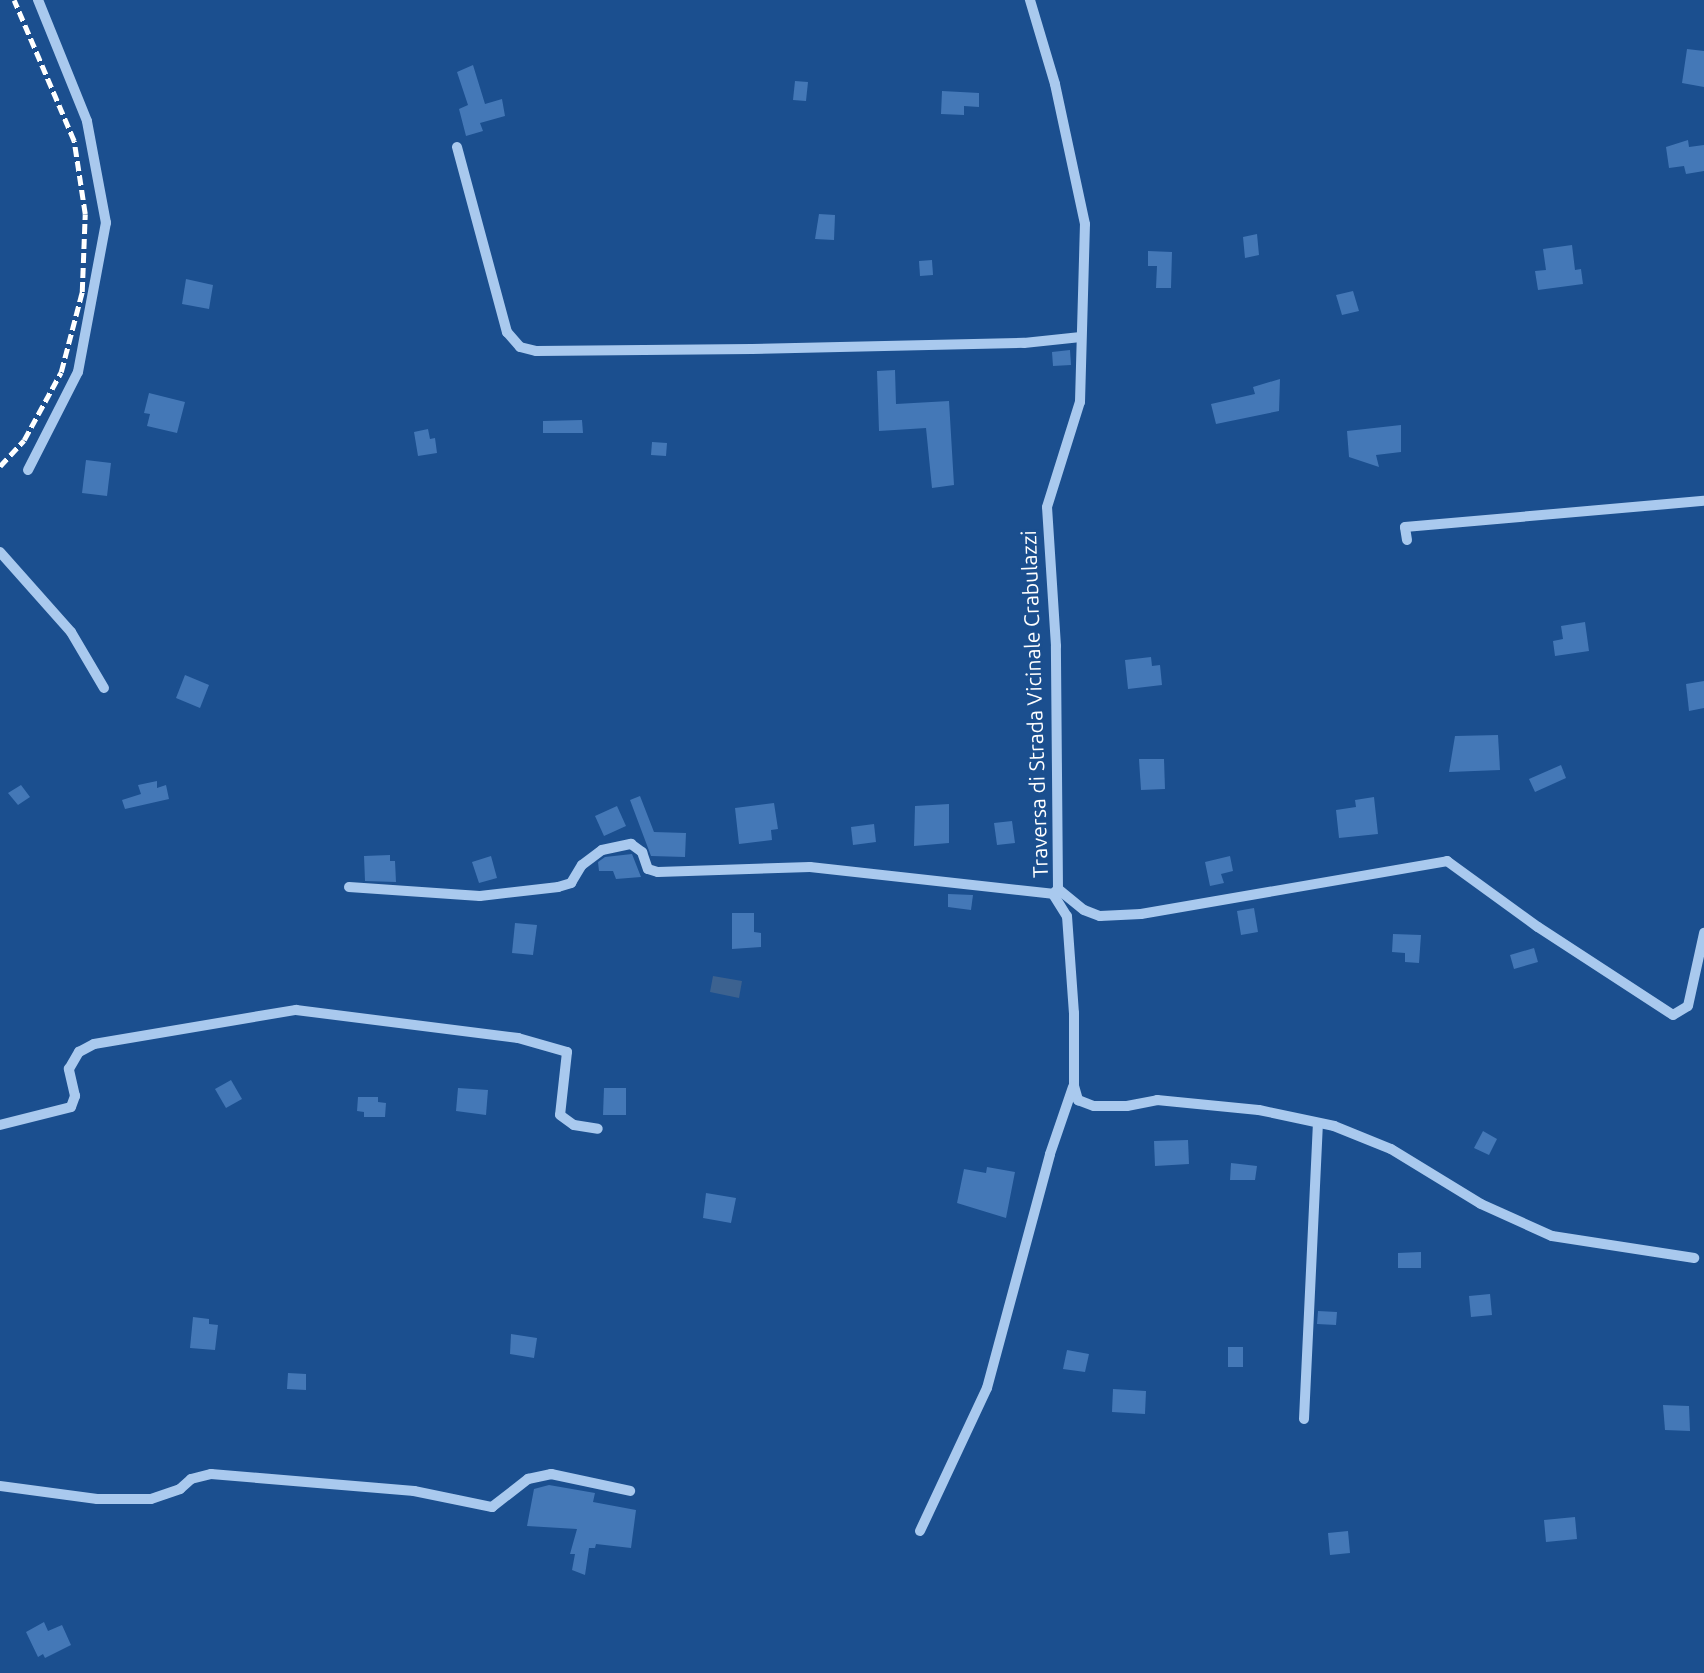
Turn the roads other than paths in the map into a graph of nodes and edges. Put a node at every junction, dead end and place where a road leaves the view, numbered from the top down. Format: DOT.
graph roads {
  1 [pos="38,0"];
  2 [pos="1030,0"];
  3 [pos="457,147"];
  4 [pos="1081,337"];
  5 [pos="28,470"];
  6 [pos="1704,501"];
  7 [pos="1407,540"];
  8 [pos="0,552"];
  9 [pos="104,688"];
  10 [pos="349,887"];
  11 [pos="1056,892"];
  12 [pos="1704,933"];
  13 [pos="1074,1086"];
  14 [pos="1318,1123"];
  15 [pos="0,1125"];
  16 [pos="598,1129"];
  17 [pos="1695,1258"];
  18 [pos="1304,1419"];
  19 [pos="0,1486"];
  20 [pos="630,1491"];
  21 [pos="920,1531"];
  1 -- 5 [label="street"];
  2 -- 4 [label="street, Traversa di Strada Vicinale Crabulazzi"];
  3 -- 4 [label="street"];
  4 -- 11 [label="street, Traversa di Strada Vicinale Crabulazzi"];
  6 -- 7 [label="street"];
  8 -- 9 [label="street"];
  10 -- 11 [label="street, Traversa di Strada Vicinale Crabulazzi"];
  11 -- 12 [label="street"];
  11 -- 13 [label="street"];
  13 -- 14 [label="street"];
  13 -- 21 [label="street"];
  14 -- 17 [label="street"];
  14 -- 18 [label="street"];
  15 -- 16 [label="street"];
  19 -- 20 [label="street"];
}
